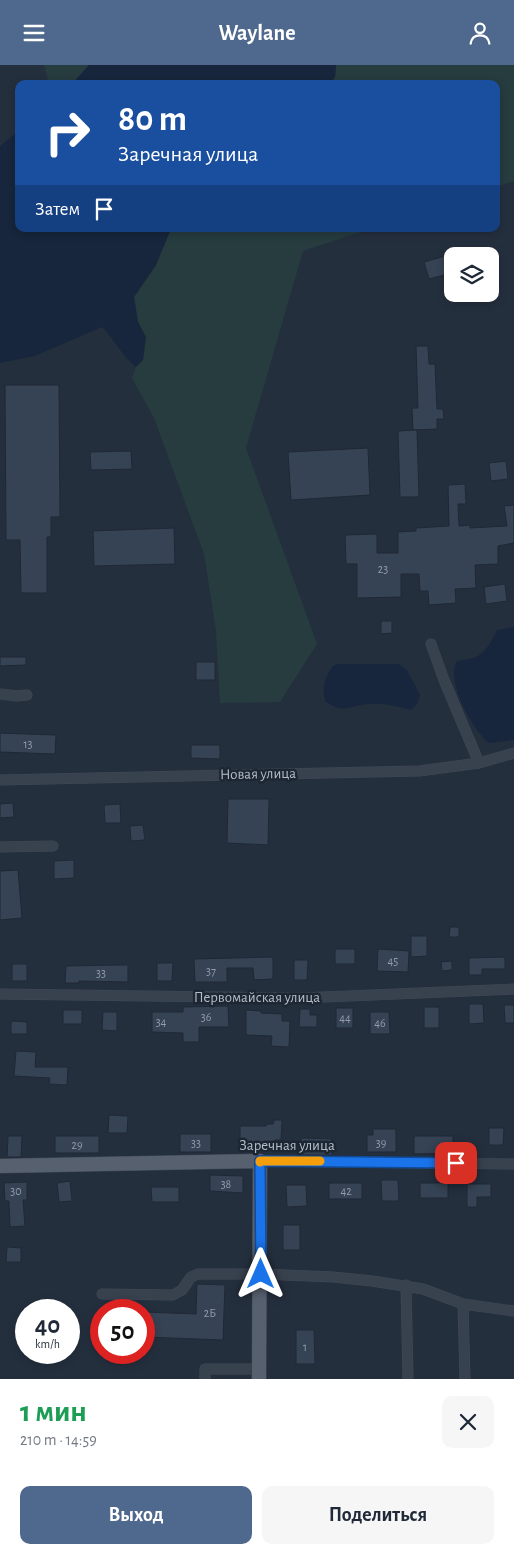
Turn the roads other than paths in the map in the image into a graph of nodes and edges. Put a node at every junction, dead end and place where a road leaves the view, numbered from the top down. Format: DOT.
graph roads {
  1 [pos="431,644"];
  2 [pos="0,694"];
  3 [pos="27,695"];
  4 [pos="514,753"];
  5 [pos="478,763"];
  6 [pos="0,780"];
  7 [pos="53,846"];
  8 [pos="0,847"];
  9 [pos="514,989"];
  10 [pos="0,994"];
  11 [pos="260,1161"];
  12 [pos="514,1164"];
  13 [pos="0,1166"];
  14 [pos="261,1274"];
  15 [pos="406,1285"];
  16 [pos="102,1294"];
  17 [pos="462,1304"];
  18 [pos="514,1311"];
  19 [pos="259,1374"];
  20 [pos="205,1379"];
  21 [pos="408,1379"];
  22 [pos="465,1379"];
  1 -- 5 [label="street"];
  2 -- 3 [label="street"];
  4 -- 5 [label="street, Новая улица"];
  5 -- 6 [label="street, Новая улица"];
  7 -- 8 [label="street"];
  9 -- 10 [label="street, Первомайская улица"];
  11 -- 12 [label="street, Заречная улица"];
  11 -- 13 [label="main road, Заречная улица"];
  11 -- 14 [label="main road"];
  14 -- 15 [label="street"];
  14 -- 16 [label="street"];
  14 -- 19 [label="main road"];
  15 -- 17 [label="street"];
  15 -- 21 [label="street"];
  17 -- 18 [label="street"];
  17 -- 22 [label="street"];
  19 -- 20 [label="street"];
}
